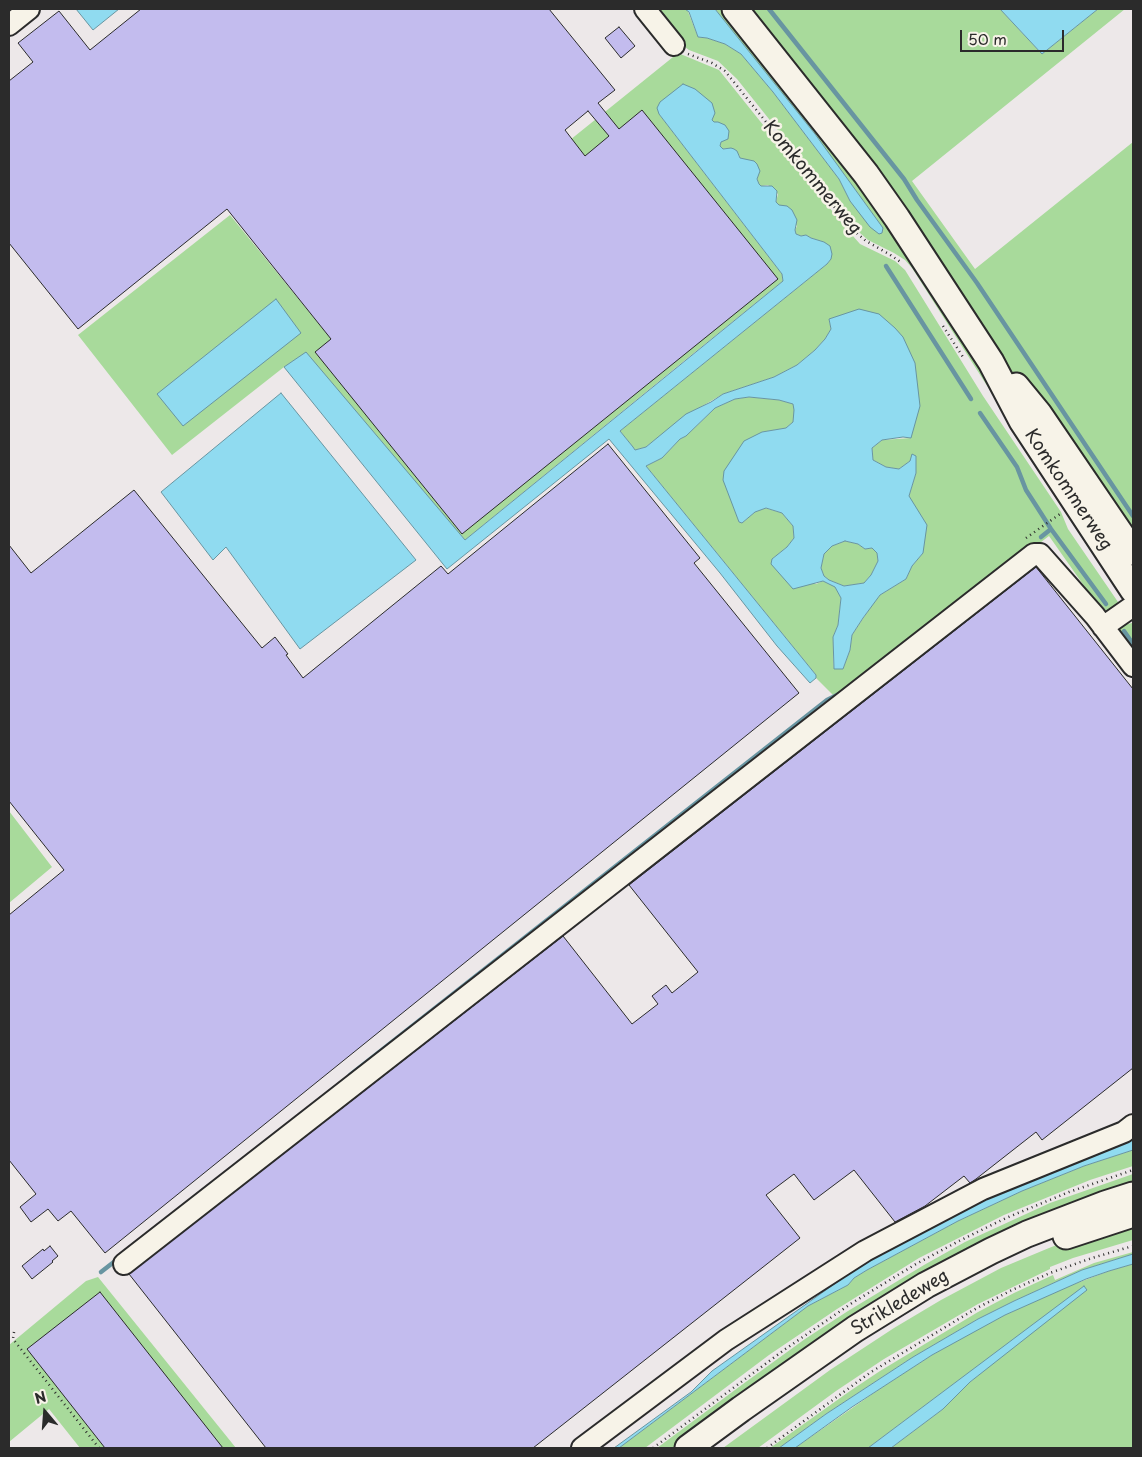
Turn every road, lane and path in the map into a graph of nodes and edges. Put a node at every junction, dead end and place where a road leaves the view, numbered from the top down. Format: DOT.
graph roads {
  1 [pos="645,9"];
  2 [pos="735,9"];
  3 [pos="674,45"];
  4 [pos="905,266"];
  5 [pos="941,324"];
  6 [pos="979,363"];
  7 [pos="1063,511"];
  8 [pos="1042,526"];
  9 [pos="1133,552"];
  10 [pos="1133,590"];
  11 [pos="1118,617"];
  12 [pos="1133,666"];
  13 [pos="1133,1125"];
  14 [pos="1133,1195"];
  15 [pos="1133,1214"];
  16 [pos="1133,1246"];
  17 [pos="124,1264"];
  18 [pos="14,1332"];
  19 [pos="99,1448"];
  20 [pos="582,1448"];
  21 [pos="688,1448"];
  22 [pos="715,1448"];
  23 [pos="767,1448"];
  1 -- 3 [label="street"];
  2 -- 6 [label="main road, Komkommerweg"];
  3 -- 4 [label="path, Komkommerweg"];
  5 -- 6 [label="path"];
  6 -- 9 [label="main road, Komkommerweg"];
  6 -- 10 [label="main road, Komkommerweg"];
  7 -- 8 [label="path, Komkommerweg"];
  11 -- 12 [label="street"];
  11 -- 17 [label="street"];
  13 -- 20 [label="street"];
  14 -- 21 [label="main road, Strikledeweg"];
  15 -- 22 [label="main road, Strikledeweg"];
  16 -- 23 [label="path"];
  18 -- 19 [label="path"];
}
